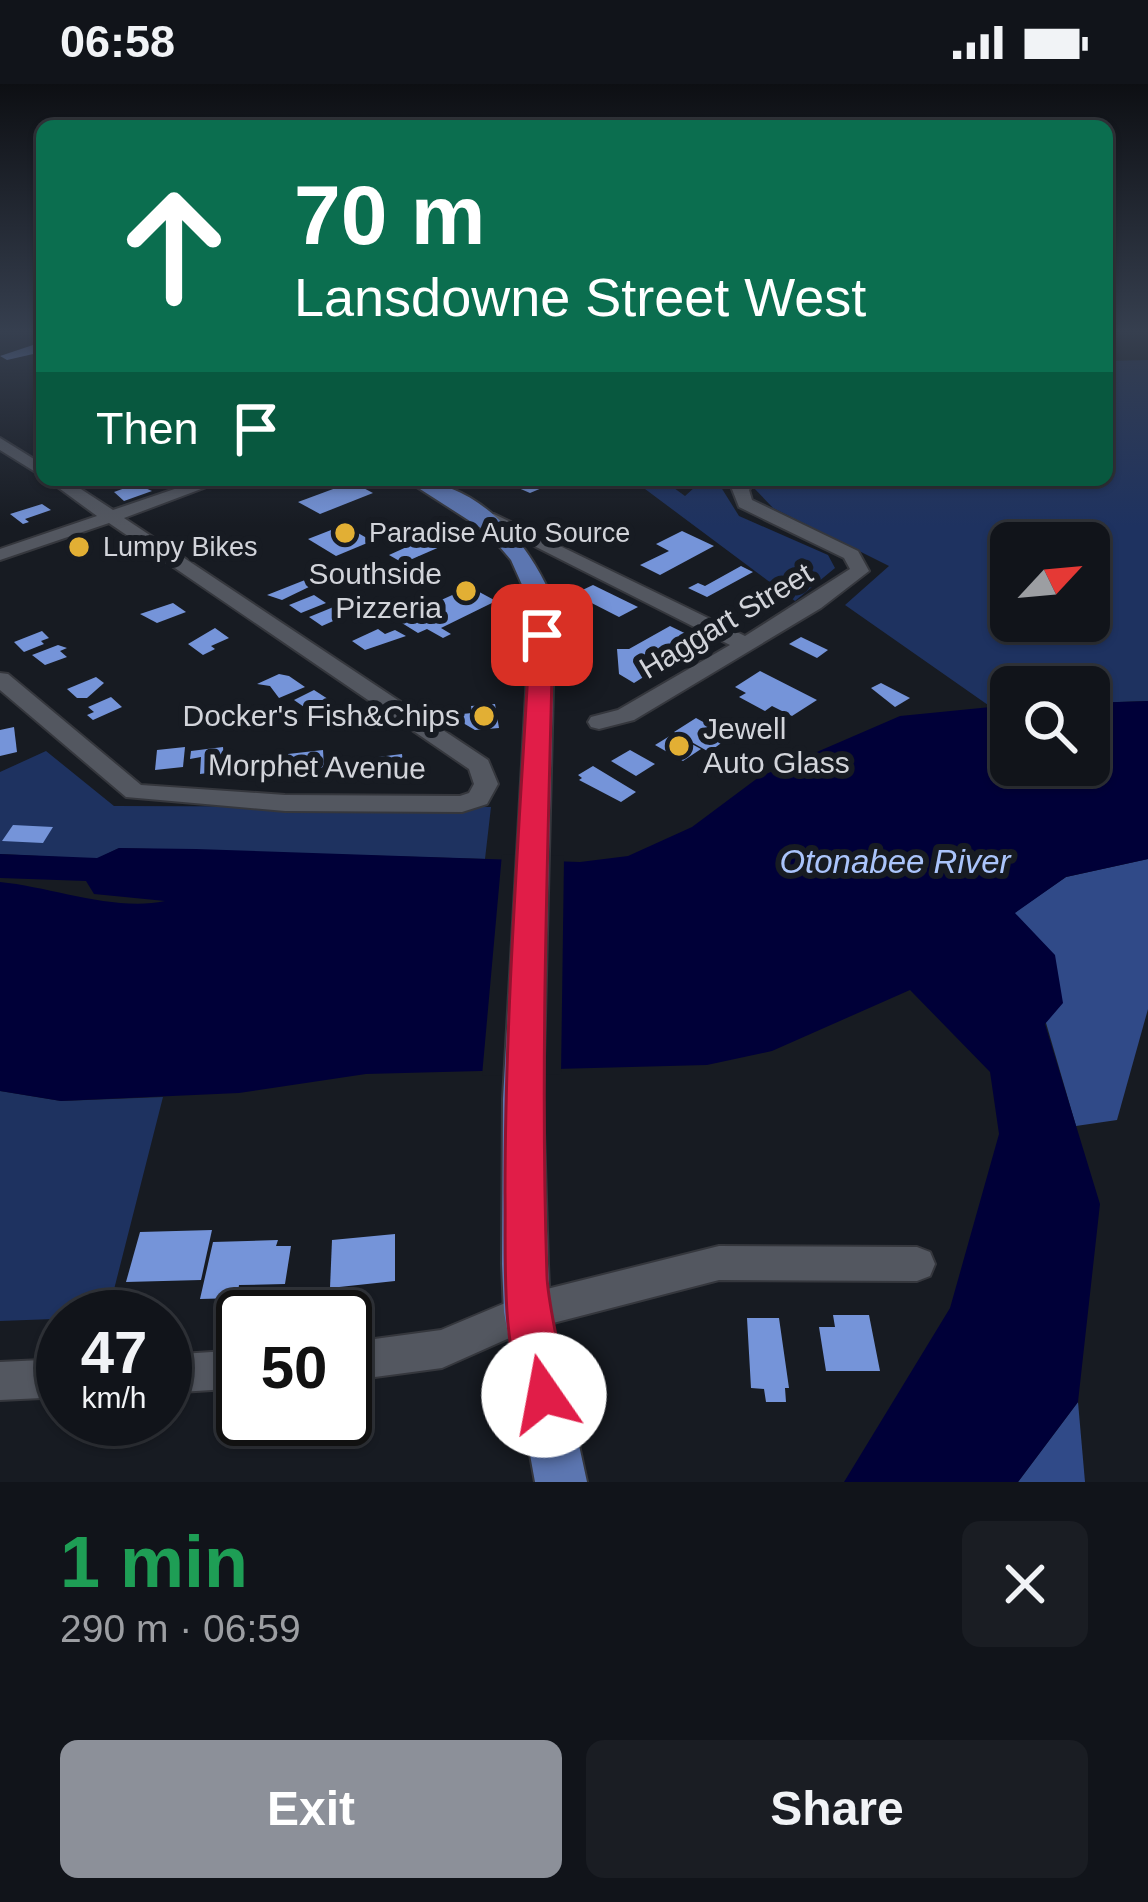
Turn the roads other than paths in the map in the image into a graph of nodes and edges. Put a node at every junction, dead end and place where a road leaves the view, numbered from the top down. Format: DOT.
graph roads {
  1 [pos="0,443"];
  2 [pos="36,467"];
  3 [pos="65,486"];
  4 [pos="200,486"];
  5 [pos="427,486"];
  6 [pos="745,486"];
  7 [pos="111,517"];
  8 [pos="488,518"];
  9 [pos="0,555"];
  10 [pos="581,562"];
  11 [pos="530,567"];
  12 [pos="744,644"];
  13 [pos="0,679"];
  14 [pos="12,705"];
  15 [pos="599,722"];
  16 [pos="917,1264"];
  17 [pos="527,1312"];
  18 [pos="372,1358"];
  19 [pos="36,1379"];
  20 [pos="0,1381"];
  21 [pos="561,1482"];
  1 -- 2 [label="street"];
  3 -- 7 [label="street"];
  4 -- 7 [label="street"];
  5 -- 8 [label="main road"];
  6 -- 12 [label="street, Haggart Street"];
  7 -- 9 [label="street"];
  7 -- 14 [label="street, Morphet Avenue"];
  8 -- 10 [label="street"];
  8 -- 11 [label="main road"];
  10 -- 11 [label="street"];
  10 -- 12 [label="street"];
  11 -- 17 [label="main road"];
  12 -- 15 [label="street, Haggart Street"];
  13 -- 14 [label="street"];
  16 -- 17 [label="street"];
  17 -- 18 [label="street"];
  17 -- 21 [label="main road"];
  19 -- 20 [label="street"];
}
